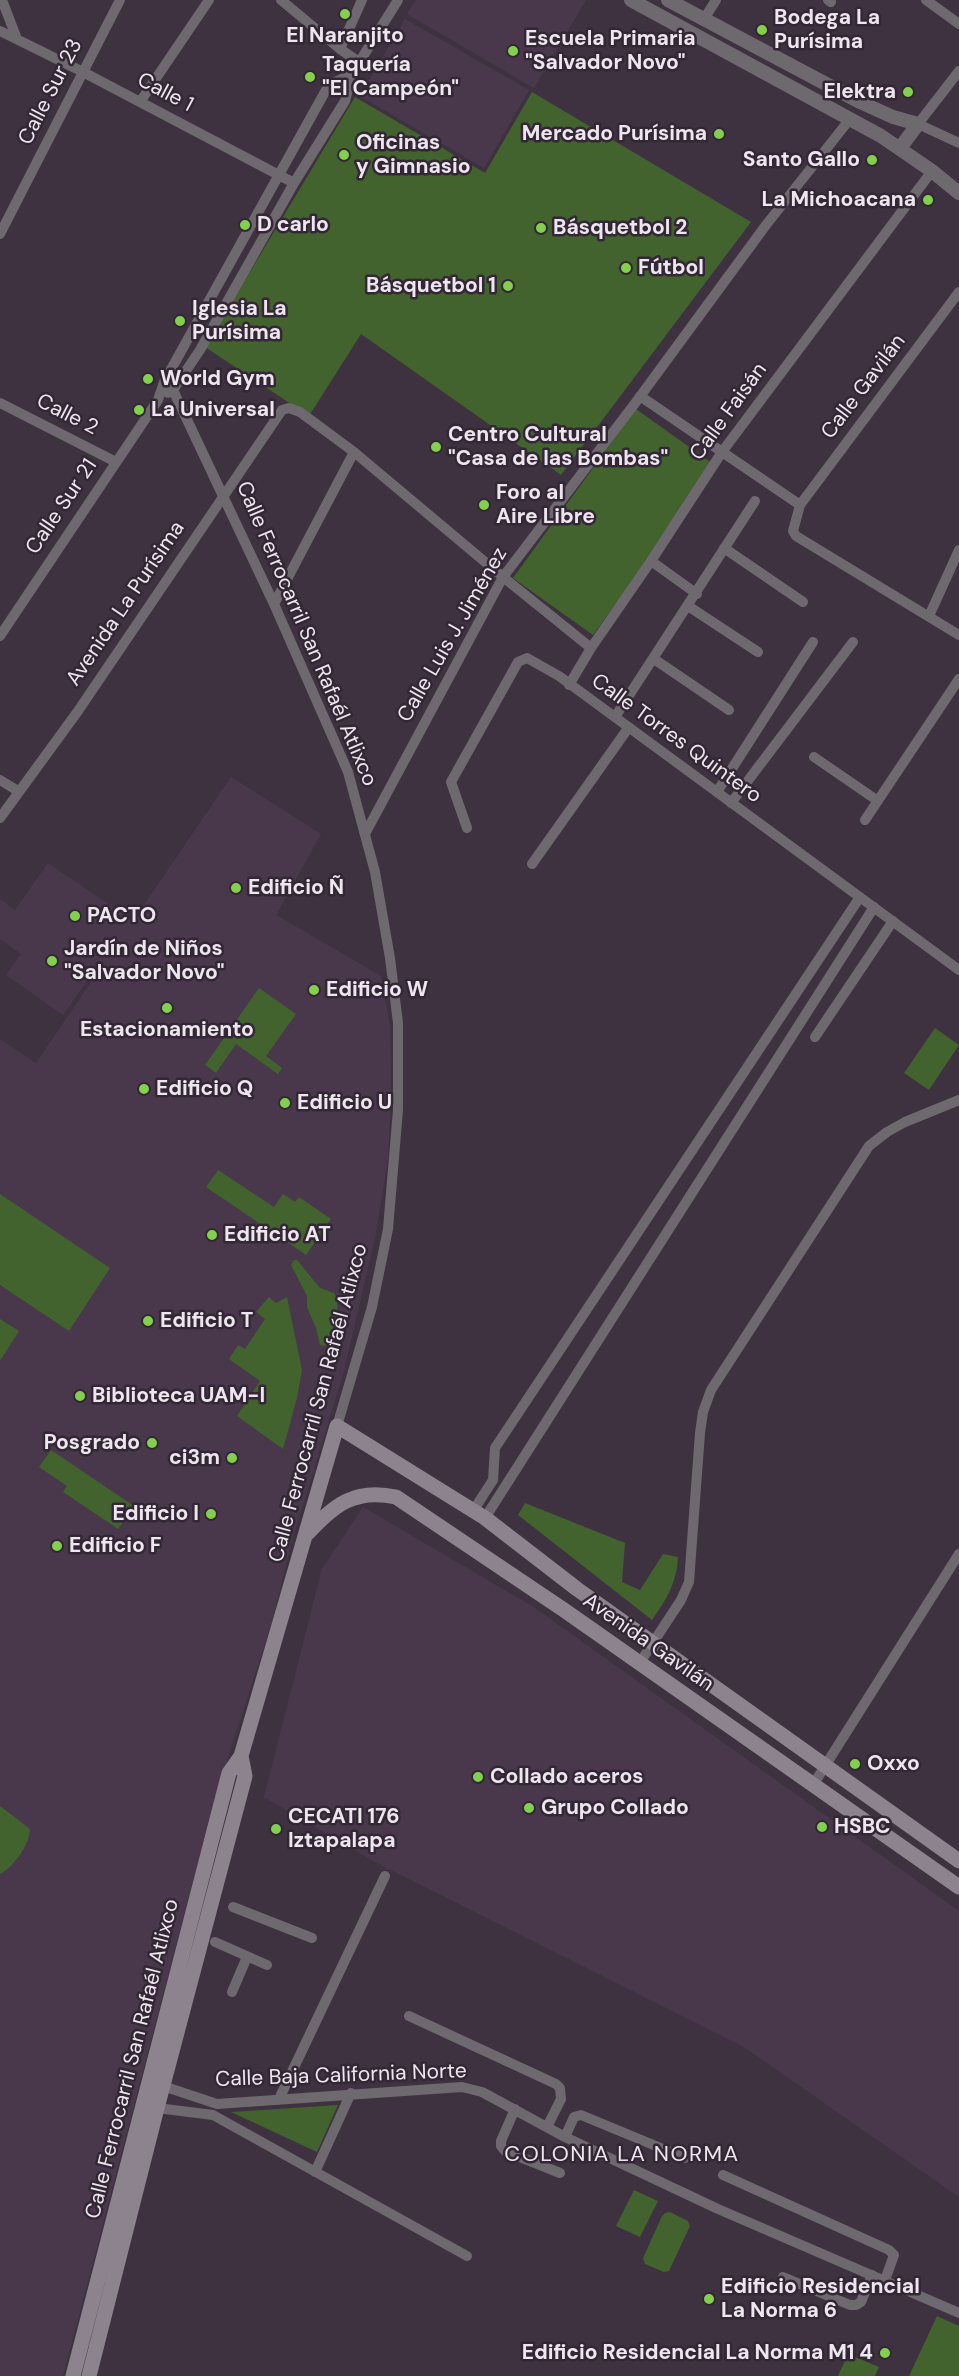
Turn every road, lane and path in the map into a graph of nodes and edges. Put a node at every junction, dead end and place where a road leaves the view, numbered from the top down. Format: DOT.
graph roads {
  1 [pos="2,0"];
  2 [pos="120,0"];
  3 [pos="209,0"];
  4 [pos="281,0"];
  5 [pos="362,0"];
  6 [pos="398,0"];
  7 [pos="631,0"];
  8 [pos="668,0"];
  9 [pos="716,0"];
  10 [pos="926,0"];
  11 [pos="704,19"];
  12 [pos="959,24"];
  13 [pos="0,32"];
  14 [pos="17,39"];
  15 [pos="340,49"];
  16 [pos="359,62"];
  17 [pos="959,71"];
  18 [pos="83,72"];
  19 [pos="352,74"];
  20 [pos="140,102"];
  21 [pos="850,120"];
  22 [pos="918,124"];
  23 [pos="959,143"];
  24 [pos="900,148"];
  25 [pos="932,171"];
  26 [pos="278,174"];
  27 [pos="294,183"];
  28 [pos="959,193"];
  29 [pos="0,234"];
  30 [pos="959,292"];
  31 [pos="164,382"];
  32 [pos="173,390"];
  33 [pos="640,396"];
  34 [pos="158,400"];
  35 [pos="0,403"];
  36 [pos="354,452"];
  37 [pos="722,452"];
  38 [pos="116,462"];
  39 [pos="224,493"];
  40 [pos="755,501"];
  41 [pos="801,505"];
  42 [pos="724,548"];
  43 [pos="959,550"];
  44 [pos="651,561"];
  45 [pos="503,577"];
  46 [pos="696,594"];
  47 [pos="803,602"];
  48 [pos="274,604"];
  49 [pos="688,606"];
  50 [pos="929,616"];
  51 [pos="959,635"];
  52 [pos="0,636"];
  53 [pos="813,642"];
  54 [pos="853,642"];
  55 [pos="591,648"];
  56 [pos="758,652"];
  57 [pos="654,659"];
  58 [pos="959,679"];
  59 [pos="569,685"];
  60 [pos="729,710"];
  61 [pos="615,717"];
  62 [pos="629,727"];
  63 [pos="814,757"];
  64 [pos="0,780"];
  65 [pos="18,791"];
  66 [pos="717,792"];
  67 [pos="878,801"];
  68 [pos="731,803"];
  69 [pos="0,819"];
  70 [pos="866,820"];
  71 [pos="467,828"];
  72 [pos="365,834"];
  73 [pos="532,864"];
  74 [pos="860,897"];
  75 [pos="874,907"];
  76 [pos="893,921"];
  77 [pos="959,970"];
  78 [pos="815,1036"];
  79 [pos="959,1100"];
  80 [pos="337,1426"];
  81 [pos="479,1515"];
  82 [pos="306,1535"];
  83 [pos="959,1554"];
  84 [pos="653,1644"];
  85 [pos="639,1664"];
  86 [pos="241,1756"];
  87 [pos="825,1766"];
  88 [pos="813,1785"];
  89 [pos="959,1861"];
  90 [pos="385,1876"];
  91 [pos="959,1887"];
  92 [pos="233,1907"];
  93 [pos="312,1938"];
  94 [pos="215,1942"];
  95 [pos="248,1957"];
  96 [pos="267,1965"];
  97 [pos="232,1992"];
  98 [pos="409,2016"];
  99 [pos="163,2086"];
  100 [pos="146,2087"];
  101 [pos="351,2093"];
  102 [pos="279,2099"];
  103 [pos="157,2108"];
  104 [pos="215,2109"];
  105 [pos="515,2109"];
  106 [pos="140,2112"];
  107 [pos="547,2127"];
  108 [pos="565,2137"];
  109 [pos="685,2158"];
  110 [pos="315,2172"];
  111 [pos="560,2174"];
  112 [pos="723,2175"];
  113 [pos="467,2256"];
  114 [pos="872,2275"];
  115 [pos="783,2277"];
  116 [pos="885,2280"];
  117 [pos="959,2313"];
  118 [pos="73,2376"];
  119 [pos="89,2376"];
  1 -- 14 [label="street"];
  2 -- 18 [label="street, Calle Sur 23"];
  3 -- 20 [label="street"];
  4 -- 15 [label="street"];
  5 -- 15 [label="street"];
  6 -- 16 [label="street"];
  7 -- 21 [label="street"];
  8 -- 11 [label="street"];
  9 -- 11 [label="street"];
  10 -- 12 [label="street"];
  11 -- 22 [label="street"];
  13 -- 14 [label="street, Calle 1"];
  14 -- 18 [label="street, Calle 1"];
  15 -- 16 [label="street"];
  16 -- 19 [label="street"];
  17 -- 22 [label="street"];
  18 -- 20 [label="street, Calle 1"];
  18 -- 29 [label="street, Calle Sur 23"];
  19 -- 26 [label="street, Calle Sur 21"];
  19 -- 27 [label="street"];
  20 -- 26 [label="street, Calle 1"];
  21 -- 24 [label="street"];
  21 -- 33 [label="street, Calle Luis J. Jiménez"];
  22 -- 23 [label="street"];
  22 -- 24 [label="street"];
  24 -- 25 [label="street"];
  25 -- 28 [label="street"];
  25 -- 37 [label="street, Calle Faisán"];
  26 -- 27 [label="street, Calle 1"];
  26 -- 31 [label="street, Calle Sur 21"];
  27 -- 32 [label="street"];
  30 -- 41 [label="street, Calle Gavilán"];
  31 -- 32 [label="street, Calle Ferrocarril San Rafaél Atlixco"];
  31 -- 34 [label="street, Calle Sur 21"];
  32 -- 34 [label="street, Calle Sur 21"];
  32 -- 39 [label="street, Calle Ferrocarril San Rafaél Atlixco"];
  33 -- 37 [label="street"];
  33 -- 45 [label="street, Calle Luis J. Jiménez"];
  34 -- 38 [label="street, Calle Sur 21"];
  35 -- 38 [label="street, Calle 2"];
  36 -- 39 [label="street, Avenida La Purísima"];
  36 -- 45 [label="street"];
  36 -- 48 [label="street"];
  37 -- 41 [label="street"];
  37 -- 44 [label="street, Calle Faisán"];
  38 -- 52 [label="street, Calle Sur 21"];
  39 -- 48 [label="street, Calle Ferrocarril San Rafaél Atlixco"];
  39 -- 65 [label="street, Avenida La Purísima"];
  40 -- 42 [label="street"];
  41 -- 50 [label="street"];
  42 -- 46 [label="street"];
  42 -- 47 [label="street"];
  43 -- 50 [label="street"];
  44 -- 46 [label="street"];
  44 -- 55 [label="street, Calle Faisán"];
  45 -- 55 [label="street"];
  45 -- 72 [label="street, Calle Luis J. Jiménez"];
  46 -- 49 [label="street"];
  48 -- 72 [label="street, Calle Ferrocarril San Rafaél Atlixco"];
  49 -- 56 [label="street"];
  49 -- 57 [label="street"];
  50 -- 51 [label="street"];
  53 -- 66 [label="street"];
  54 -- 68 [label="street"];
  55 -- 59 [label="street, Calle Faisán"];
  57 -- 60 [label="street"];
  57 -- 61 [label="street"];
  58 -- 67 [label="street"];
  59 -- 61 [label="street, Calle Torres Quintero"];
  59 -- 71 [label="street, Calle Torres Quintero"];
  61 -- 62 [label="street, Calle Torres Quintero"];
  62 -- 66 [label="street, Calle Torres Quintero"];
  62 -- 73 [label="street"];
  63 -- 67 [label="street"];
  64 -- 65 [label="street"];
  65 -- 69 [label="street, Avenida La Purísima"];
  66 -- 68 [label="street, Calle Torres Quintero"];
  67 -- 70 [label="street"];
  68 -- 74 [label="street, Calle Torres Quintero"];
  72 -- 80 [label="street, Calle Ferrocarril San Rafaél Atlixco"];
  74 -- 75 [label="street, Calle Torres Quintero"];
  74 -- 81 [label="street"];
  75 -- 76 [label="street, Calle Torres Quintero"];
  75 -- 81 [label="street"];
  76 -- 77 [label="street, Calle Torres Quintero"];
  76 -- 78 [label="street"];
  79 -- 84 [label="street"];
  80 -- 81 [label="main road, Avenida Gavilán"];
  80 -- 82 [label="main road, Calle Ferrocarril San Rafaél Atlixco"];
  81 -- 84 [label="main road, Avenida Gavilán"];
  82 -- 85 [label="main road, Avenida Gavilán"];
  82 -- 86 [label="main road, Calle Ferrocarril San Rafaél Atlixco"];
  83 -- 87 [label="street"];
  84 -- 85 [label="street"];
  84 -- 87 [label="main road, Avenida Gavilán"];
  85 -- 88 [label="main road, Avenida Gavilán"];
  86 -- 99 [label="main road, Calle Ferrocarril San Rafaél Atlixco"];
  86 -- 100 [label="main road, Calle Ferrocarril San Rafaél Atlixco"];
  87 -- 88 [label="street"];
  87 -- 89 [label="main road, Avenida Gavilán"];
  88 -- 91 [label="main road, Avenida Gavilán"];
  90 -- 102 [label="street"];
  92 -- 93 [label="street"];
  94 -- 95 [label="street"];
  95 -- 96 [label="street"];
  95 -- 97 [label="street"];
  98 -- 107 [label="street"];
  99 -- 100 [label="street, Calle Baja California Norte"];
  99 -- 103 [label="main road, Calle Ferrocarril San Rafaél Atlixco"];
  99 -- 104 [label="street, Calle Baja California Norte"];
  100 -- 106 [label="main road, Calle Ferrocarril San Rafaél Atlixco"];
  101 -- 102 [label="street, Calle Baja California Norte"];
  101 -- 105 [label="street, Calle Baja California Norte"];
  101 -- 110 [label="street"];
  102 -- 104 [label="street, Calle Baja California Norte"];
  103 -- 104 [label="street"];
  103 -- 106 [label="street"];
  103 -- 119 [label="main road, Calle Ferrocarril San Rafaél Atlixco"];
  104 -- 110 [label="street"];
  105 -- 107 [label="street, Calle Baja California Norte"];
  105 -- 111 [label="street"];
  106 -- 118 [label="main road, Calle Ferrocarril San Rafaél Atlixco"];
  107 -- 108 [label="street, Calle Baja California Norte"];
  108 -- 109 [label="street"];
  108 -- 114 [label="street, Calle Baja California Norte"];
  110 -- 113 [label="street"];
  112 -- 116 [label="street"];
  114 -- 115 [label="street"];
  114 -- 116 [label="street, Calle Baja California Norte"];
  116 -- 117 [label="street, Calle Baja California Norte"];
}
